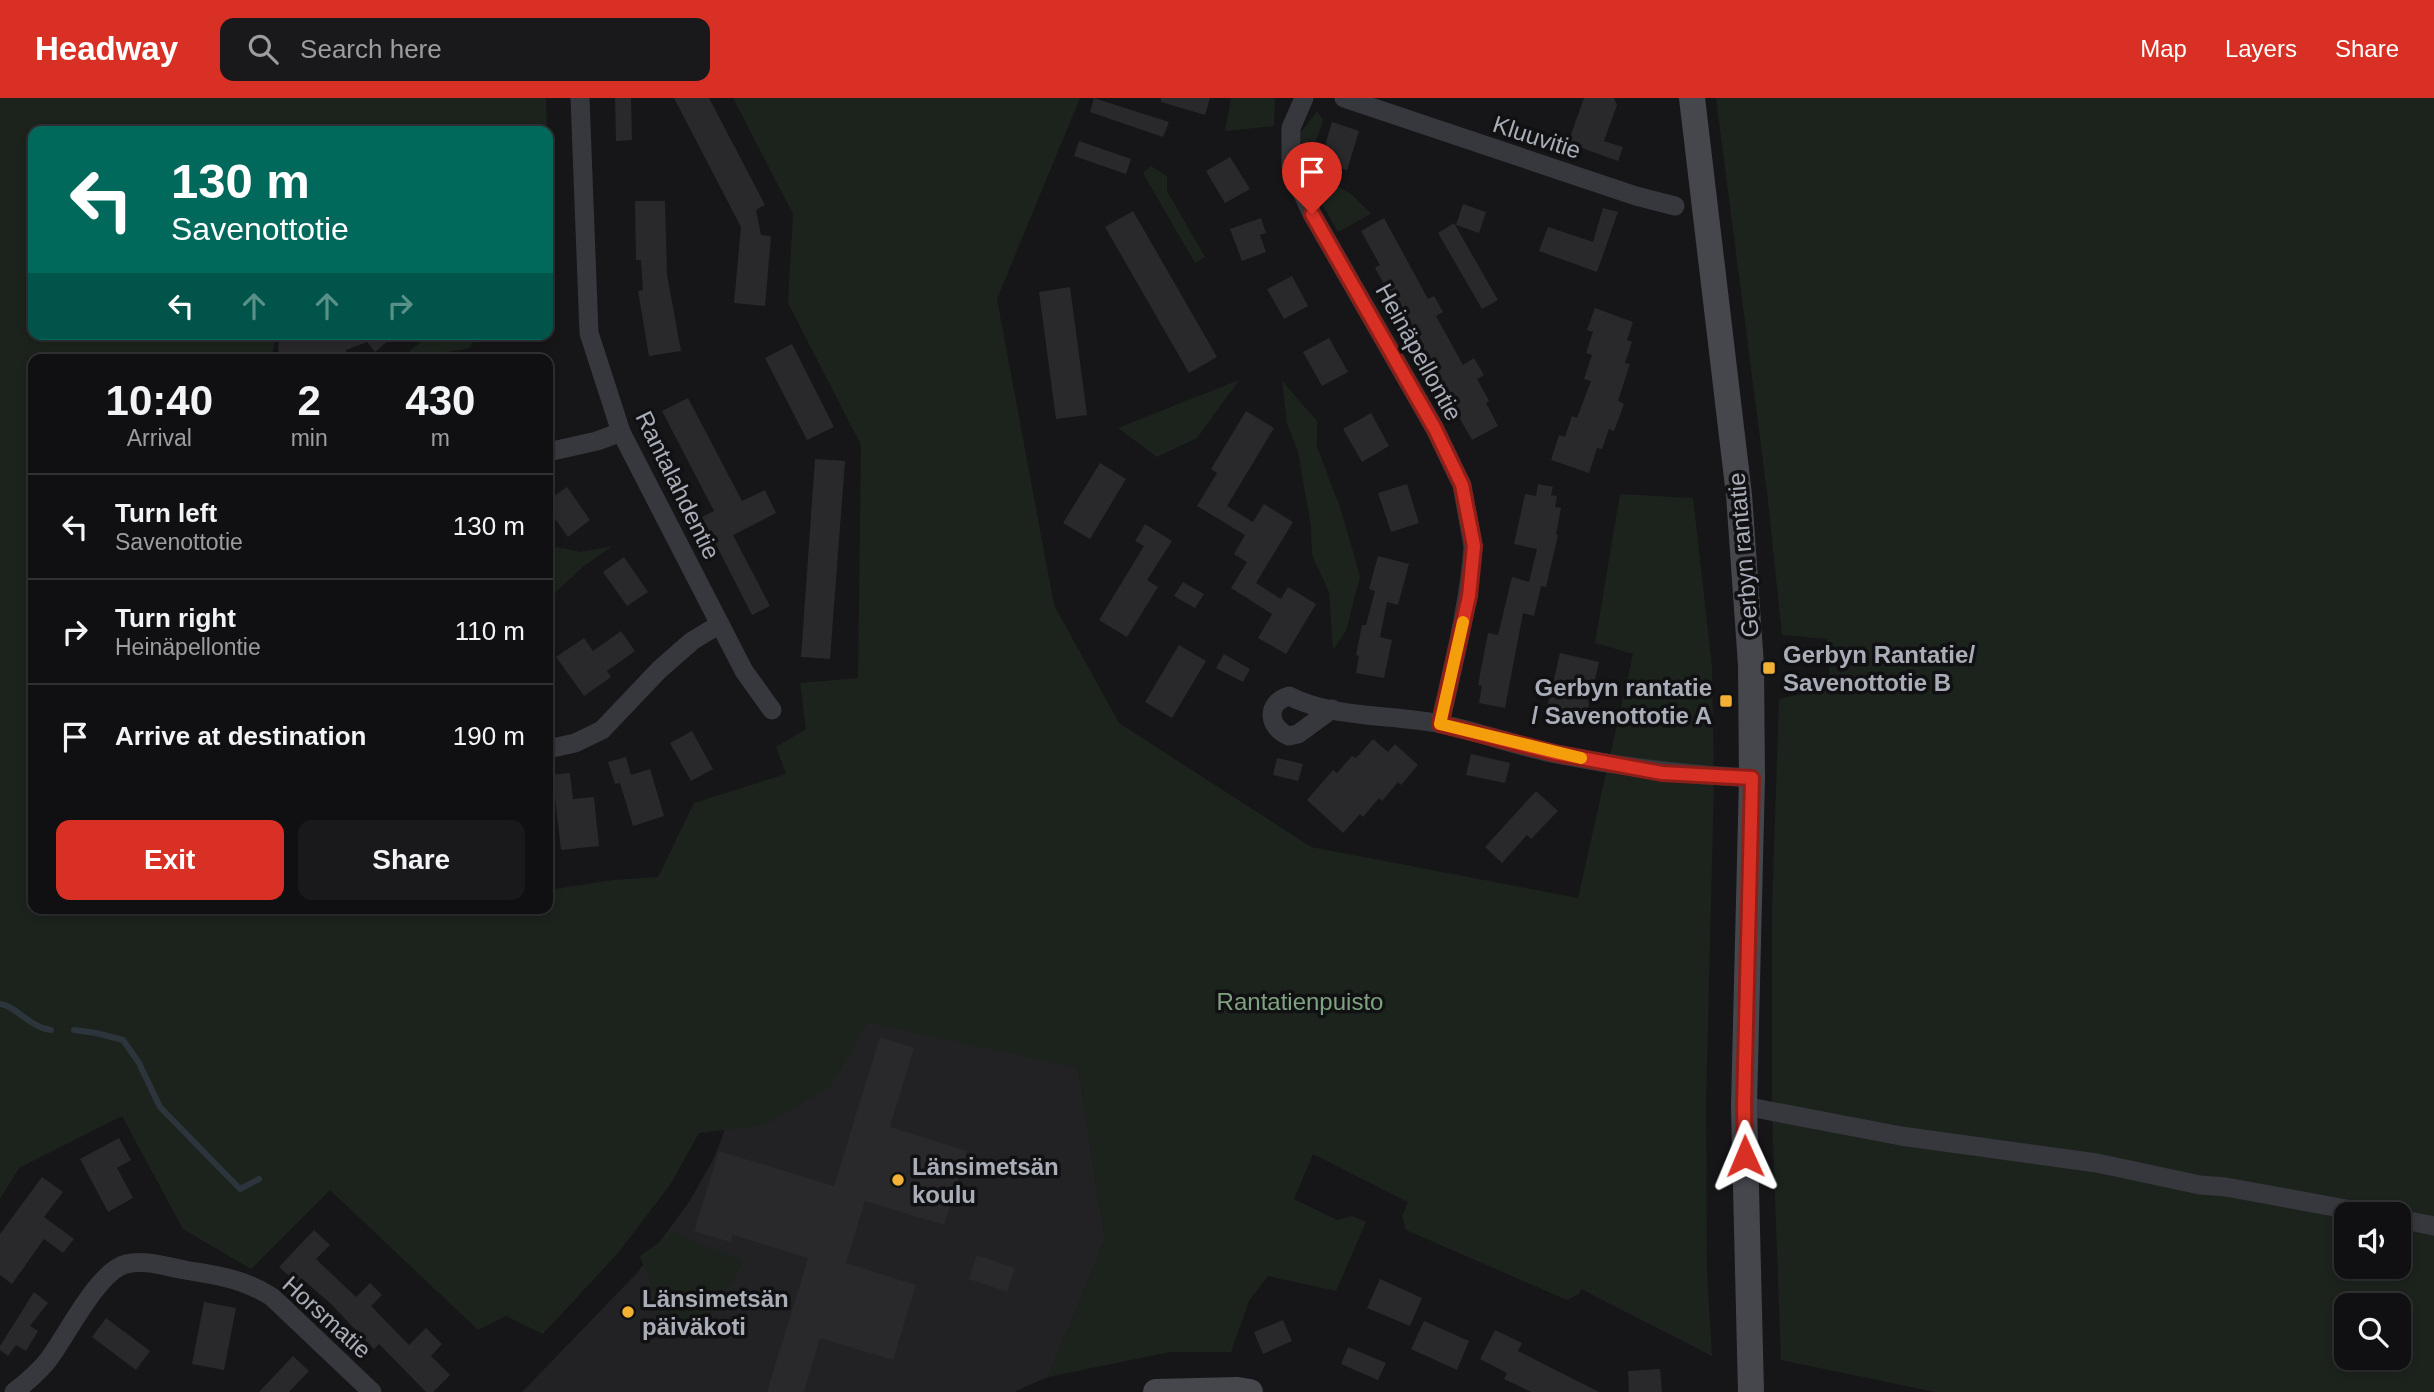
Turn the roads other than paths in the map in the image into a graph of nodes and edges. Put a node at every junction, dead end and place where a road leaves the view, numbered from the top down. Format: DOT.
graph roads {
  1 [pos="580,98"];
  2 [pos="1304,98"];
  3 [pos="1344,98"];
  4 [pos="1692,98"];
  5 [pos="1675,206"];
  6 [pos="621,432"];
  7 [pos="553,451"];
  8 [pos="720,624"];
  9 [pos="1332,709"];
  10 [pos="772,710"];
  11 [pos="1440,724"];
  12 [pos="553,747"];
  13 [pos="1752,778"];
  14 [pos="1744,1106"];
  15 [pos="2334,1207"];
  16 [pos="2411,1221"];
  17 [pos="2434,1226"];
  18 [pos="14,1392"];
  19 [pos="372,1392"];
  20 [pos="1156,1392"];
  21 [pos="1250,1392"];
  22 [pos="1751,1392"];
  1 -- 6 [label="street, Rantalahdentie"];
  2 -- 11 [label="street, Heinäpellontie"];
  3 -- 5 [label="street, Kluuvitie"];
  4 -- 13 [label="main road, Gerbyn rantatie"];
  6 -- 7 [label="street"];
  6 -- 8 [label="street, Rantalahdentie"];
  8 -- 10 [label="street, Rantalahdentie"];
  8 -- 12 [label="street"];
  9 -- 11 [label="street"];
  11 -- 13 [label="street"];
  13 -- 14 [label="main road, Gerbyn rantatie"];
  14 -- 15 [label="street"];
  14 -- 22 [label="main road, Gerbyn rantatie"];
  16 -- 17 [label="street"];
  18 -- 19 [label="street, Horsmatie"];
  20 -- 21 [label="main road"];
}
